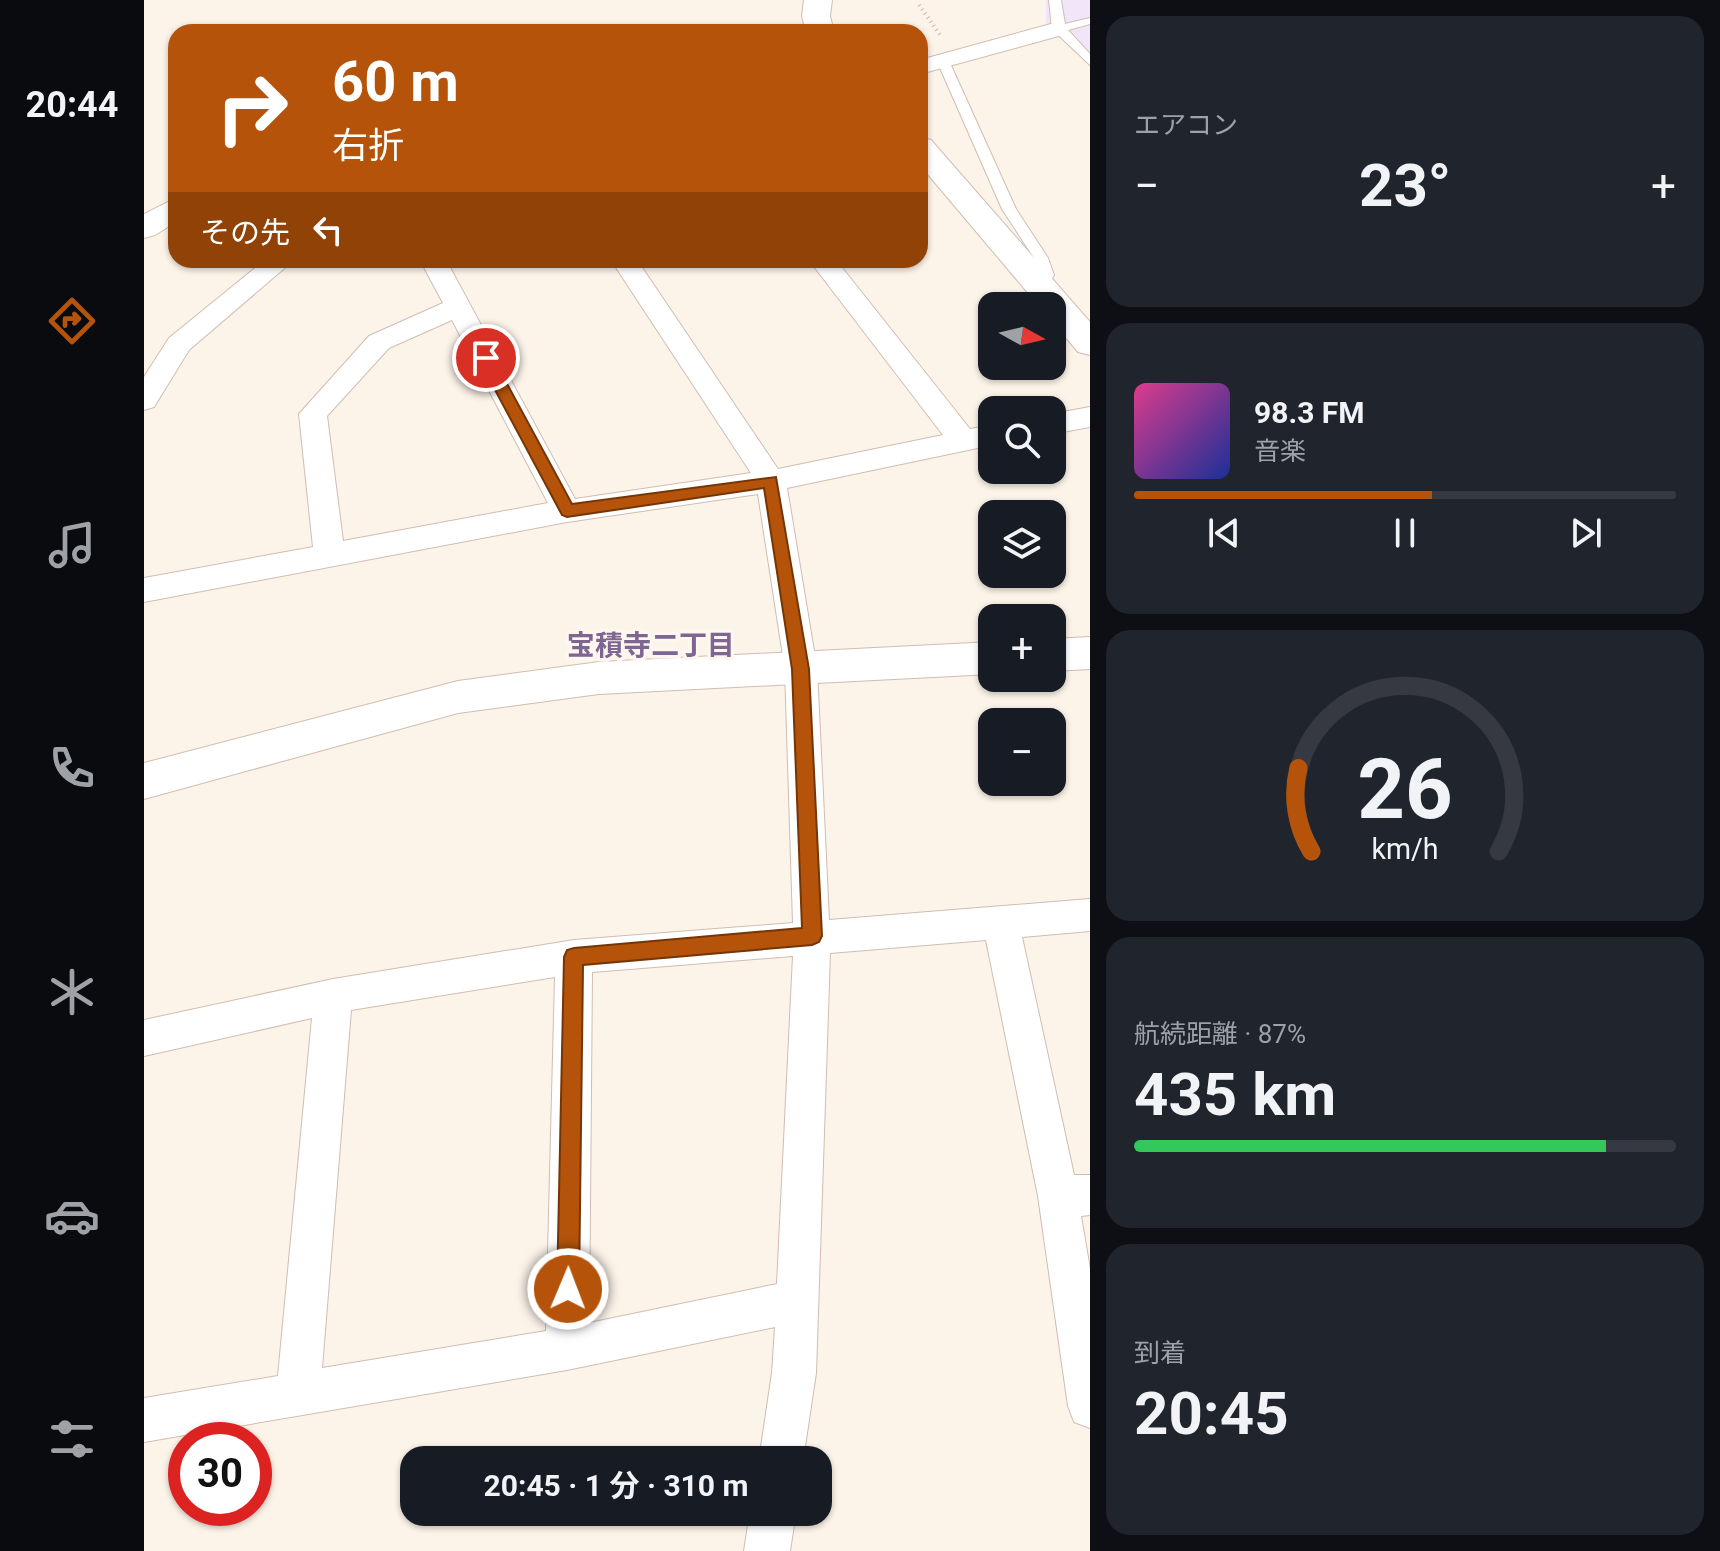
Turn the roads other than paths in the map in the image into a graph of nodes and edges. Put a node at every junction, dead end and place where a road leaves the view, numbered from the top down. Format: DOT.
graph roads {
  1 [pos="818,0"];
  2 [pos="1055,0"];
  3 [pos="1089,21"];
  4 [pos="818,24"];
  5 [pos="1058,29"];
  6 [pos="949,59"];
  7 [pos="1090,61"];
  8 [pos="928,65"];
  9 [pos="928,155"];
  10 [pos="168,213"];
  11 [pos="144,228"];
  12 [pos="271,268"];
  13 [pos="437,268"];
  14 [pos="629,268"];
  15 [pos="828,268"];
  16 [pos="1041,286"];
  17 [pos="458,307"];
  18 [pos="1090,344"];
  19 [pos="144,400"];
  20 [pos="1090,417"];
  21 [pos="1066,421"];
  22 [pos="978,437"];
  23 [pos="963,440"];
  24 [pos="771,481"];
  25 [pos="567,511"];
  26 [pos="329,553"];
  27 [pos="144,590"];
  28 [pos="1090,653"];
  29 [pos="1066,654"];
  30 [pos="978,659"];
  31 [pos="801,669"];
  32 [pos="144,781"];
  33 [pos="1090,915"];
  34 [pos="1001,922"];
  35 [pos="812,936"];
  36 [pos="574,957"];
  37 [pos="333,996"];
  38 [pos="144,1038"];
  39 [pos="1074,1195"];
  40 [pos="797,1301"];
  41 [pos="567,1349"];
  42 [pos="298,1395"];
  43 [pos="1090,1406"];
  44 [pos="144,1420"];
  45 [pos="783,1446"];
  46 [pos="771,1526"];
  47 [pos="767,1551"];
  1 -- 4 [label="street"];
  2 -- 5 [label="lane"];
  3 -- 5 [label="lane"];
  5 -- 6 [label="street"];
  5 -- 7 [label="lane"];
  6 -- 8 [label="street"];
  6 -- 16 [label="lane"];
  9 -- 16 [label="street"];
  10 -- 11 [label="street"];
  12 -- 19 [label="street"];
  13 -- 17 [label="street"];
  14 -- 24 [label="street"];
  15 -- 23 [label="street"];
  16 -- 18 [label="street"];
  17 -- 25 [label="street"];
  17 -- 26 [label="street"];
  20 -- 21 [label="street"];
  22 -- 23 [label="street"];
  23 -- 24 [label="street"];
  24 -- 25 [label="street"];
  24 -- 31 [label="street"];
  25 -- 26 [label="street"];
  26 -- 27 [label="street"];
  28 -- 29 [label="street"];
  30 -- 31 [label="street"];
  31 -- 32 [label="street"];
  31 -- 35 [label="street"];
  33 -- 34 [label="street"];
  34 -- 35 [label="street"];
  34 -- 39 [label="street"];
  35 -- 36 [label="street"];
  35 -- 40 [label="street"];
  36 -- 37 [label="street"];
  36 -- 41 [label="street"];
  37 -- 38 [label="street"];
  37 -- 42 [label="street"];
  39 -- 43 [label="street"];
  40 -- 41 [label="street"];
  40 -- 45 [label="street"];
  41 -- 42 [label="street"];
  42 -- 44 [label="street"];
  46 -- 47 [label="street"];
}
